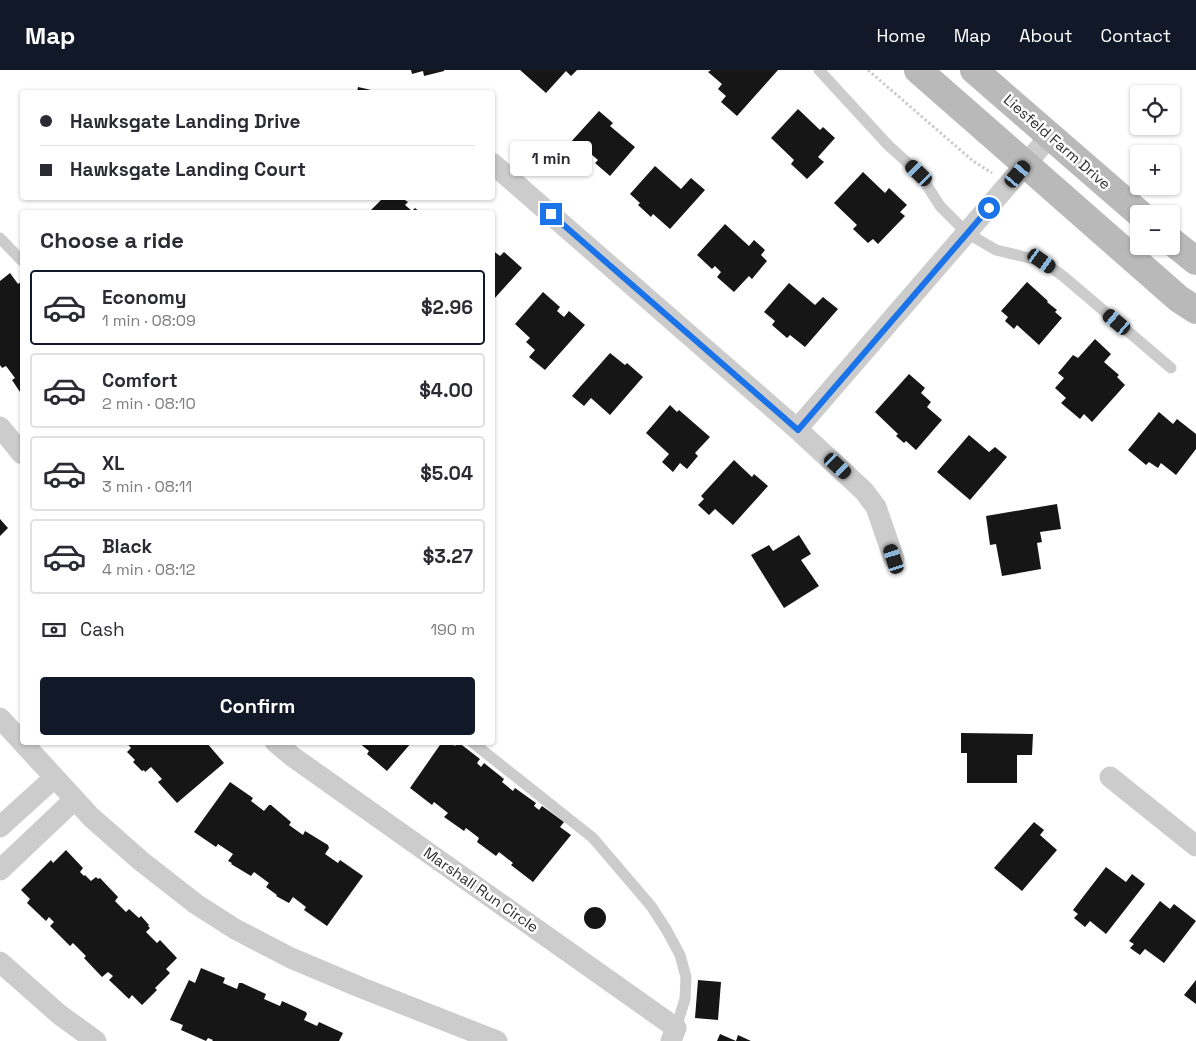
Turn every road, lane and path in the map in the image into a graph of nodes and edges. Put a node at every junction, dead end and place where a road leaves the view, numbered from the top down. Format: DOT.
graph roads {
  1 [pos="819,70"];
  2 [pos="918,70"];
  3 [pos="974,70"];
  4 [pos="1050,136"];
  5 [pos="1026,165"];
  6 [pos="495,166"];
  7 [pos="1130,205"];
  8 [pos="967,233"];
  9 [pos="0,238"];
  10 [pos="1180,248"];
  11 [pos="20,260"];
  12 [pos="1196,261"];
  13 [pos="1196,310"];
  14 [pos="1171,368"];
  15 [pos="0,427"];
  16 [pos="798,430"];
  17 [pos="20,452"];
  18 [pos="894,559"];
  19 [pos="0,718"];
  20 [pos="20,740"];
  21 [pos="24,745"];
  22 [pos="279,745"];
  23 [pos="476,745"];
  24 [pos="1110,777"];
  25 [pos="54,778"];
  26 [pos="74,800"];
  27 [pos="6,821"];
  28 [pos="34,838"];
  29 [pos="1196,846"];
  30 [pos="0,870"];
  31 [pos="0,962"];
  32 [pos="674,1035"];
  33 [pos="96,1041"];
  34 [pos="497,1041"];
  1 -- 8 [label="lane"];
  2 -- 5 [label="street"];
  3 -- 4 [label="street, Liesfeld Farm Drive"];
  4 -- 5 [label="street"];
  4 -- 7 [label="street, Liesfeld Farm Drive"];
  5 -- 8 [label="street"];
  5 -- 13 [label="street"];
  6 -- 16 [label="street"];
  8 -- 14 [label="lane"];
  8 -- 16 [label="street"];
  9 -- 11 [label="lane"];
  10 -- 12 [label="street"];
  15 -- 17 [label="street"];
  16 -- 18 [label="street"];
  19 -- 20 [label="street"];
  21 -- 25 [label="street"];
  22 -- 32 [label="street, Marshall Run Circle"];
  23 -- 32 [label="lane"];
  24 -- 29 [label="street"];
  25 -- 26 [label="street"];
  25 -- 27 [label="street"];
  26 -- 28 [label="street"];
  26 -- 34 [label="street"];
  27 -- 28 [label="street"];
  28 -- 30 [label="street"];
  31 -- 33 [label="street"];
}
